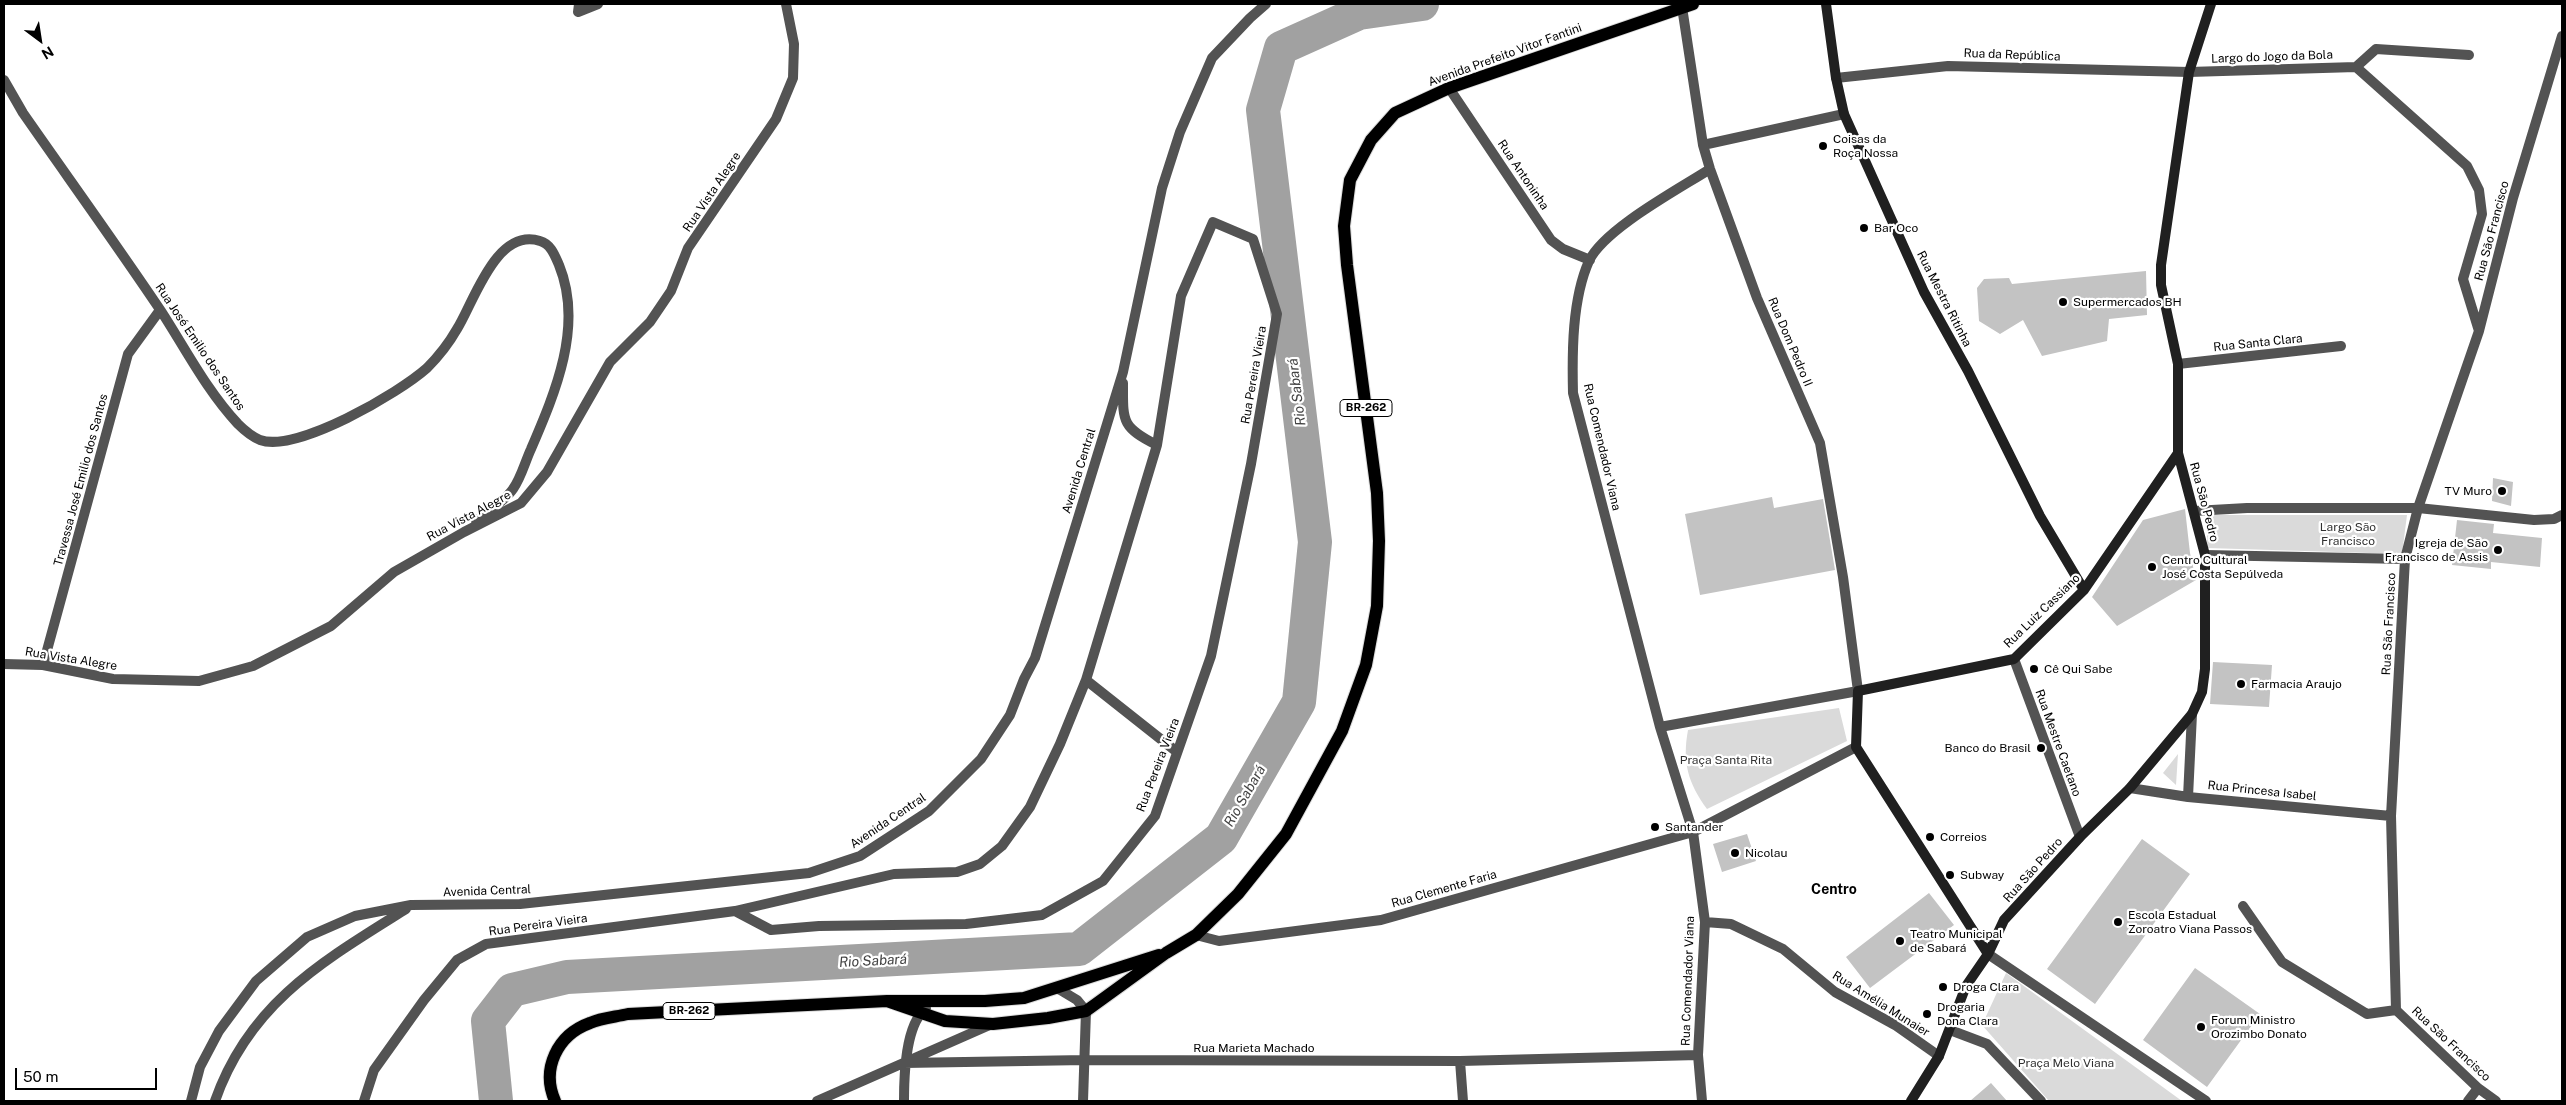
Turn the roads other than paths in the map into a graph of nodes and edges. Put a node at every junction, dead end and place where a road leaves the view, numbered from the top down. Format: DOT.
graph roads {
  1 [pos="579,4"];
  2 [pos="598,4"];
  3 [pos="786,4"];
  4 [pos="1266,4"];
  5 [pos="1826,4"];
  6 [pos="2211,4"];
  7 [pos="1688,5"];
  8 [pos="2562,36"];
  9 [pos="2469,55"];
  10 [pos="2356,67"];
  11 [pos="2189,72"];
  12 [pos="1836,78"];
  13 [pos="4,80"];
  14 [pos="1449,88"];
  15 [pos="1844,114"];
  16 [pos="1703,145"];
  17 [pos="1710,169"];
  18 [pos="1590,260"];
  19 [pos="160,310"];
  20 [pos="2479,332"];
  21 [pos="2341,346"];
  22 [pos="2178,364"];
  23 [pos="1123,372"];
  24 [pos="1157,445"];
  25 [pos="2178,453"];
  26 [pos="2418,508"];
  27 [pos="2194,511"];
  28 [pos="2562,515"];
  29 [pos="464,532"];
  30 [pos="2205,555"];
  31 [pos="2405,559"];
  32 [pos="2084,590"];
  33 [pos="2014,659"];
  34 [pos="4,664"];
  35 [pos="43,665"];
  36 [pos="1086,680"];
  37 [pos="1858,691"];
  38 [pos="2192,714"];
  39 [pos="1660,726"];
  40 [pos="1856,748"];
  41 [pos="1177,752"];
  42 [pos="2130,788"];
  43 [pos="2188,796"];
  44 [pos="2391,816"];
  45 [pos="1693,832"];
  46 [pos="2080,837"];
  47 [pos="411,905"];
  48 [pos="2243,906"];
  49 [pos="735,911"];
  50 [pos="1705,922"];
  51 [pos="1196,935"];
  52 [pos="1166,953"];
  53 [pos="1988,954"];
  54 [pos="1057,988"];
  55 [pos="887,1001"];
  56 [pos="933,1002"];
  57 [pos="2396,1010"];
  58 [pos="1086,1011"];
  59 [pos="919,1013"];
  60 [pos="993,1024"];
  61 [pos="1950,1030"];
  62 [pos="1698,1055"];
  63 [pos="1939,1056"];
  64 [pos="1086,1060"];
  65 [pos="1460,1061"];
  66 [pos="904,1064"];
  67 [pos="2478,1088"];
  68 [pos="191,1101"];
  69 [pos="215,1101"];
  70 [pos="364,1101"];
  71 [pos="555,1101"];
  72 [pos="817,1101"];
  73 [pos="904,1101"];
  74 [pos="1083,1101"];
  75 [pos="1463,1101"];
  76 [pos="1702,1101"];
  77 [pos="1911,1101"];
  78 [pos="2041,1101"];
  79 [pos="2206,1101"];
  80 [pos="2468,1101"];
  81 [pos="2496,1101"];
  1 -- 2 [label="street"];
  3 -- 29 [label="street, Rua Vista Alegre"];
  4 -- 23 [label="street, Avenida Central"];
  5 -- 12 [label="main road, Rua Mestra Ritinha"];
  6 -- 11 [label="main road, Rua São Pedro"];
  7 -- 14 [label="main road, Avenida Prefeito Vitor Fantini / BR-262"];
  7 -- 16 [label="street, Rua Dom Pedro II"];
  8 -- 20 [label="street, Rua São Francisco"];
  9 -- 10 [label="street"];
  10 -- 11 [label="street, Largo do Jogo da Bola"];
  10 -- 20 [label="street"];
  11 -- 12 [label="street, Rua da República"];
  11 -- 22 [label="main road, Rua São Pedro"];
  12 -- 15 [label="main road, Rua Mestra Ritinha"];
  13 -- 19 [label="street, Rua José Emilio dos Santos"];
  14 -- 18 [label="street, Rua Antoninha"];
  14 -- 51 [label="main road, Avenida Prefeito Vitor Fantini / BR-262"];
  15 -- 16 [label="street"];
  15 -- 32 [label="main road, Rua Mestra Ritinha"];
  16 -- 17 [label="street, Rua Dom Pedro II"];
  17 -- 18 [label="street, Rua Comendador Viana"];
  17 -- 37 [label="street, Rua Dom Pedro II"];
  18 -- 39 [label="street, Rua Comendador Viana"];
  19 -- 29 [label="street, Rua José Emilio dos Santos"];
  19 -- 35 [label="street, Travessa José Emilio dos Santos"];
  20 -- 26 [label="street, Rua São Francisco"];
  21 -- 22 [label="street, Rua Santa Clara"];
  22 -- 25 [label="main road, Rua São Pedro"];
  23 -- 24 [label="street"];
  23 -- 47 [label="street, Avenida Central"];
  24 -- 36 [label="street, Rua Pereira Vieira"];
  24 -- 41 [label="street, Rua Pereira Vieira"];
  25 -- 27 [label="main road, Rua São Pedro"];
  25 -- 32 [label="main road, Rua Luiz Cassiano"];
  26 -- 27 [label="street"];
  26 -- 28 [label="street"];
  26 -- 31 [label="street, Rua São Francisco"];
  27 -- 30 [label="main road, Rua São Pedro"];
  29 -- 35 [label="street, Rua Vista Alegre"];
  30 -- 31 [label="street"];
  30 -- 38 [label="main road, Rua São Pedro"];
  31 -- 44 [label="street, Rua São Francisco"];
  32 -- 33 [label="main road, Rua Luiz Cassiano"];
  33 -- 37 [label="main road, Rua Luiz Cassiano"];
  33 -- 46 [label="street, Rua Mestre Caetano"];
  34 -- 35 [label="street, Rua Vista Alegre"];
  36 -- 41 [label="street"];
  36 -- 49 [label="street, Rua Pereira Vieira"];
  37 -- 39 [label="street"];
  37 -- 40 [label="main road"];
  38 -- 42 [label="main road, Rua São Pedro"];
  38 -- 43 [label="street"];
  39 -- 45 [label="street"];
  40 -- 45 [label="street"];
  40 -- 53 [label="main road"];
  41 -- 49 [label="street, Rua Pereira Vieira"];
  42 -- 43 [label="street, Rua Princesa Isabel"];
  42 -- 46 [label="main road, Rua São Pedro"];
  43 -- 44 [label="street, Rua Princesa Isabel"];
  44 -- 57 [label="street, Rua São Francisco"];
  45 -- 50 [label="street, Rua Comendador Viana"];
  45 -- 51 [label="street, Rua Clemente Faria"];
  46 -- 53 [label="main road, Rua São Pedro"];
  47 -- 68 [label="street, Avenida Central"];
  47 -- 69 [label="street"];
  48 -- 57 [label="street"];
  49 -- 70 [label="street, Rua Pereira Vieira"];
  50 -- 62 [label="street, Rua Comendador Viana"];
  50 -- 63 [label="street, Rua Amélia Munaier"];
  51 -- 52 [label="main road, Avenida Prefeito Vitor Fantini / BR-262"];
  52 -- 54 [label="main road, Avenida Prefeito Vitor Fantini / BR-262"];
  52 -- 58 [label="main road, Avenida Prefeito Vitor Fantini / BR-262"];
  53 -- 61 [label="main road"];
  53 -- 79 [label="street"];
  54 -- 56 [label="main road, Avenida Prefeito Vitor Fantini / BR-262"];
  54 -- 58 [label="street"];
  55 -- 56 [label="main road, Avenida Prefeito Vitor Fantini / BR-262"];
  55 -- 59 [label="main road, Avenida Prefeito Vitor Fantini / BR-262"];
  55 -- 71 [label="main road, Avenida Prefeito Vitor Fantini / BR-262"];
  56 -- 59 [label="street"];
  57 -- 67 [label="street, Rua São Francisco"];
  58 -- 60 [label="main road, Avenida Prefeito Vitor Fantini / BR-262"];
  58 -- 64 [label="street"];
  59 -- 60 [label="main road, Avenida Prefeito Vitor Fantini / BR-262"];
  59 -- 66 [label="street"];
  60 -- 66 [label="street"];
  61 -- 63 [label="main road"];
  61 -- 78 [label="street"];
  62 -- 65 [label="street, Rua Marieta Machado"];
  62 -- 76 [label="street, Rua Comendador Viana"];
  63 -- 77 [label="main road"];
  64 -- 65 [label="street, Rua Marieta Machado"];
  64 -- 66 [label="street, Rua Marieta Machado"];
  64 -- 74 [label="street"];
  65 -- 75 [label="street"];
  66 -- 72 [label="street, Rua Marieta Machado"];
  66 -- 73 [label="street"];
  67 -- 80 [label="street"];
  67 -- 81 [label="street, Rua São Francisco"];
}
